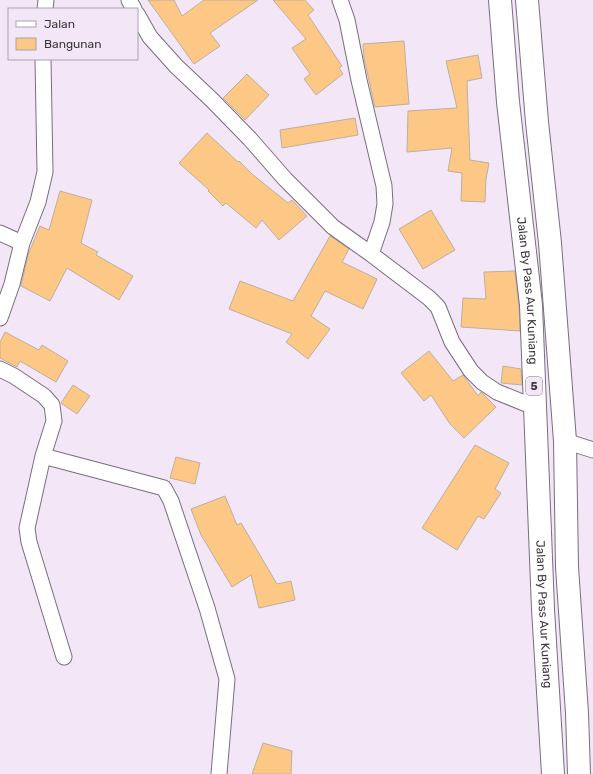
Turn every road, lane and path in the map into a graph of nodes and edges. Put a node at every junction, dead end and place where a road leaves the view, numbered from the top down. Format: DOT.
graph roads {
  1 [pos="340,0"];
  2 [pos="500,0"];
  3 [pos="527,0"];
  4 [pos="138,16"];
  5 [pos="43,60"];
  6 [pos="536,122"];
  7 [pos="511,124"];
  8 [pos="0,233"];
  9 [pos="22,243"];
  10 [pos="371,254"];
  11 [pos="0,318"];
  12 [pos="0,369"];
  13 [pos="534,407"];
  14 [pos="565,440"];
  15 [pos="593,450"];
  16 [pos="43,456"];
  17 [pos="64,657"];
  18 [pos="549,712"];
  19 [pos="577,713"];
  20 [pos="578,771"];
  21 [pos="219,774"];
  22 [pos="552,774"];
  1 -- 10 [label="street"];
  2 -- 7 [label="highway, Jalan By Pass Aur Kuniang / 5"];
  3 -- 6 [label="highway, Jalan By Pass Aur Kuniang / 5"];
  4 -- 10 [label="street"];
  5 -- 9 [label="street"];
  6 -- 7 [label="highway"];
  6 -- 14 [label="highway, Jalan By Pass Aur Kuniang / 5"];
  7 -- 13 [label="highway, Jalan By Pass Aur Kuniang / 5"];
  8 -- 9 [label="street"];
  9 -- 11 [label="street"];
  10 -- 13 [label="street"];
  12 -- 16 [label="street"];
  13 -- 18 [label="highway, Jalan By Pass Aur Kuniang / 5"];
  14 -- 15 [label="street"];
  14 -- 19 [label="highway, Jalan By Pass Aur Kuniang / 5"];
  16 -- 17 [label="street"];
  16 -- 21 [label="street"];
  18 -- 19 [label="highway"];
  18 -- 22 [label="highway, Jalan By Pass Aur Kuniang / 5"];
  19 -- 20 [label="highway, Jalan By Pass Aur Kuniang / 5"];
}
